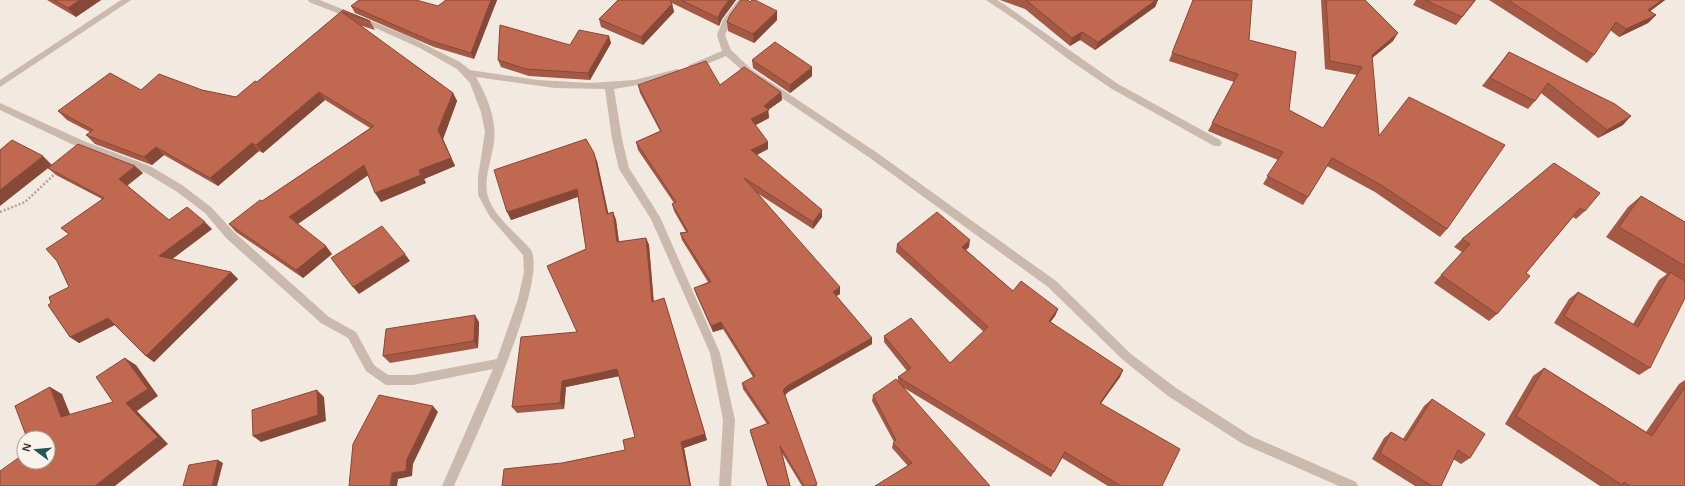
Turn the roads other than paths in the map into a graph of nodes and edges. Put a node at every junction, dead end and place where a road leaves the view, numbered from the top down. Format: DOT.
graph roads {
  1 [pos="127,0"];
  2 [pos="312,0"];
  3 [pos="742,0"];
  4 [pos="990,0"];
  5 [pos="727,52"];
  6 [pos="468,72"];
  7 [pos="0,84"];
  8 [pos="609,86"];
  9 [pos="0,106"];
  10 [pos="1217,143"];
  11 [pos="500,363"];
  12 [pos="447,486"];
  13 [pos="725,486"];
  14 [pos="1352,486"];
  1 -- 7 [label="street"];
  2 -- 6 [label="street"];
  3 -- 5 [label="street"];
  4 -- 10 [label="street"];
  5 -- 8 [label="street"];
  5 -- 14 [label="street"];
  6 -- 8 [label="street"];
  6 -- 11 [label="street"];
  8 -- 13 [label="street"];
  9 -- 11 [label="street"];
  11 -- 12 [label="street"];
}
